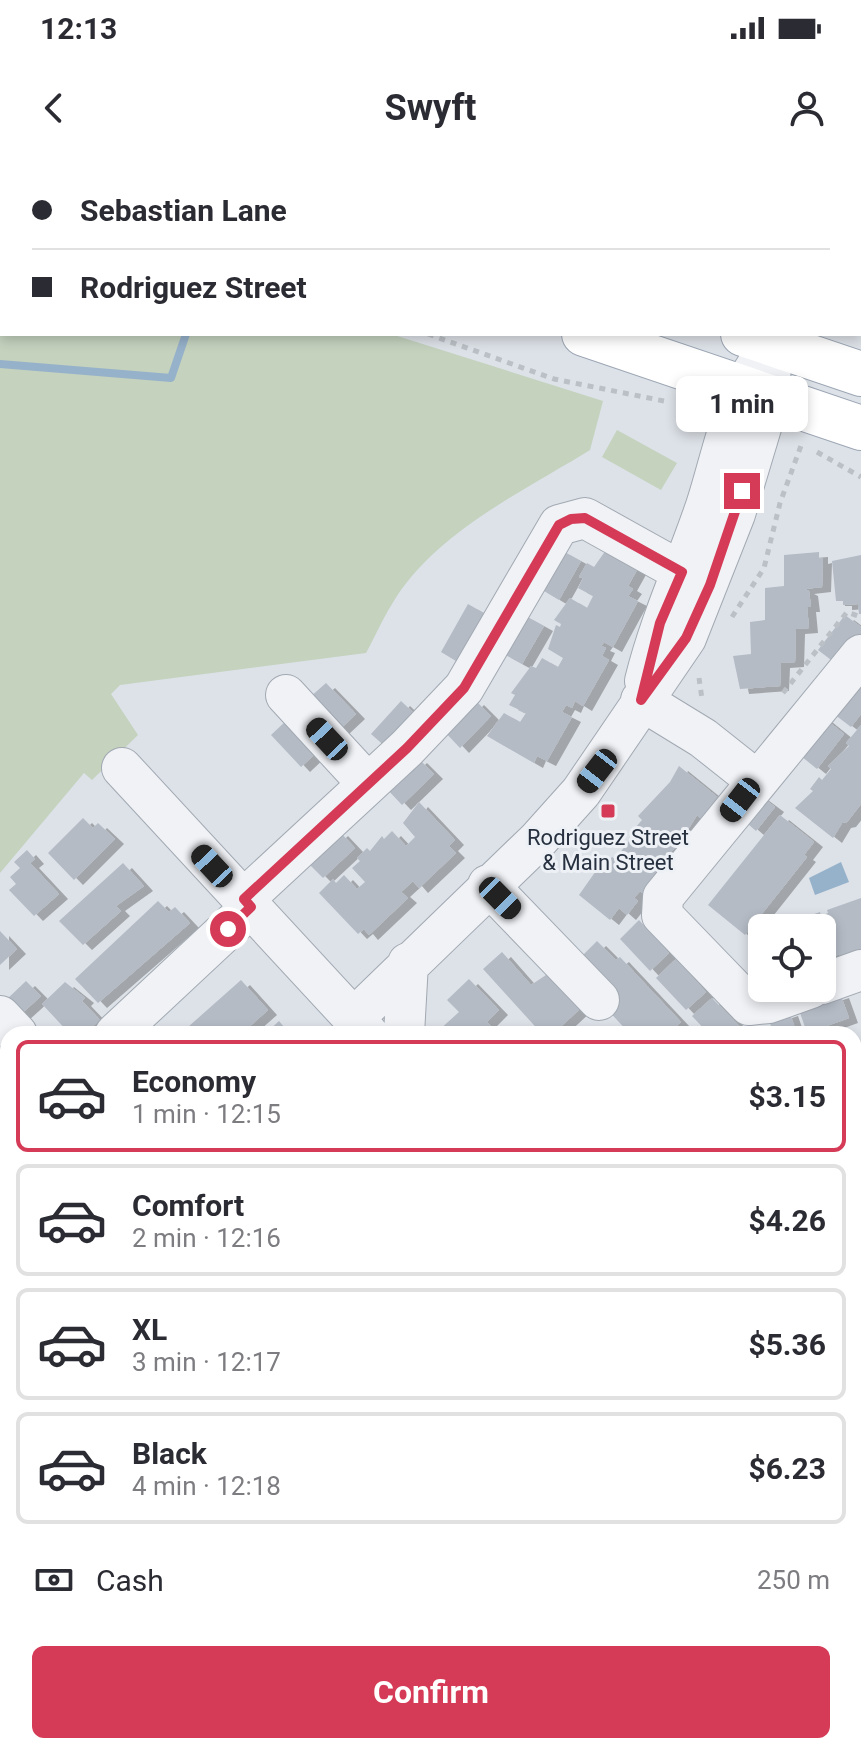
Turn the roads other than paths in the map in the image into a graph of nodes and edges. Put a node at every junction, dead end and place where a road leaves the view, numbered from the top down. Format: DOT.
graph roads {
  1 [pos="590,336"];
  2 [pos="757,339"];
  3 [pos="861,374"];
  4 [pos="756,392"];
  5 [pos="861,428"];
  6 [pos="682,572"];
  7 [pos="861,655"];
  8 [pos="286,695"];
  9 [pos="641,700"];
  10 [pos="122,768"];
  11 [pos="756,780"];
  12 [pos="368,784"];
  13 [pos="488,885"];
  14 [pos="247,903"];
  15 [pos="408,963"];
  16 [pos="861,970"];
  17 [pos="836,979"];
  18 [pos="599,1000"];
  19 [pos="772,1002"];
  20 [pos="123,1026"];
  21 [pos="361,1026"];
  22 [pos="404,1026"];
  1 -- 4 [label="main road"];
  2 -- 3 [label="main road"];
  2 -- 4 [label="street"];
  4 -- 5 [label="main road"];
  4 -- 6 [label="street"];
  4 -- 9 [label="street"];
  6 -- 9 [label="street"];
  6 -- 12 [label="street"];
  7 -- 11 [label="street"];
  8 -- 12 [label="street"];
  9 -- 11 [label="street"];
  9 -- 13 [label="street"];
  10 -- 14 [label="street"];
  11 -- 19 [label="street"];
  12 -- 14 [label="street"];
  13 -- 15 [label="street"];
  13 -- 18 [label="street"];
  14 -- 20 [label="street"];
  14 -- 21 [label="street"];
  15 -- 21 [label="street"];
  15 -- 22 [label="street"];
  16 -- 17 [label="street"];
}
